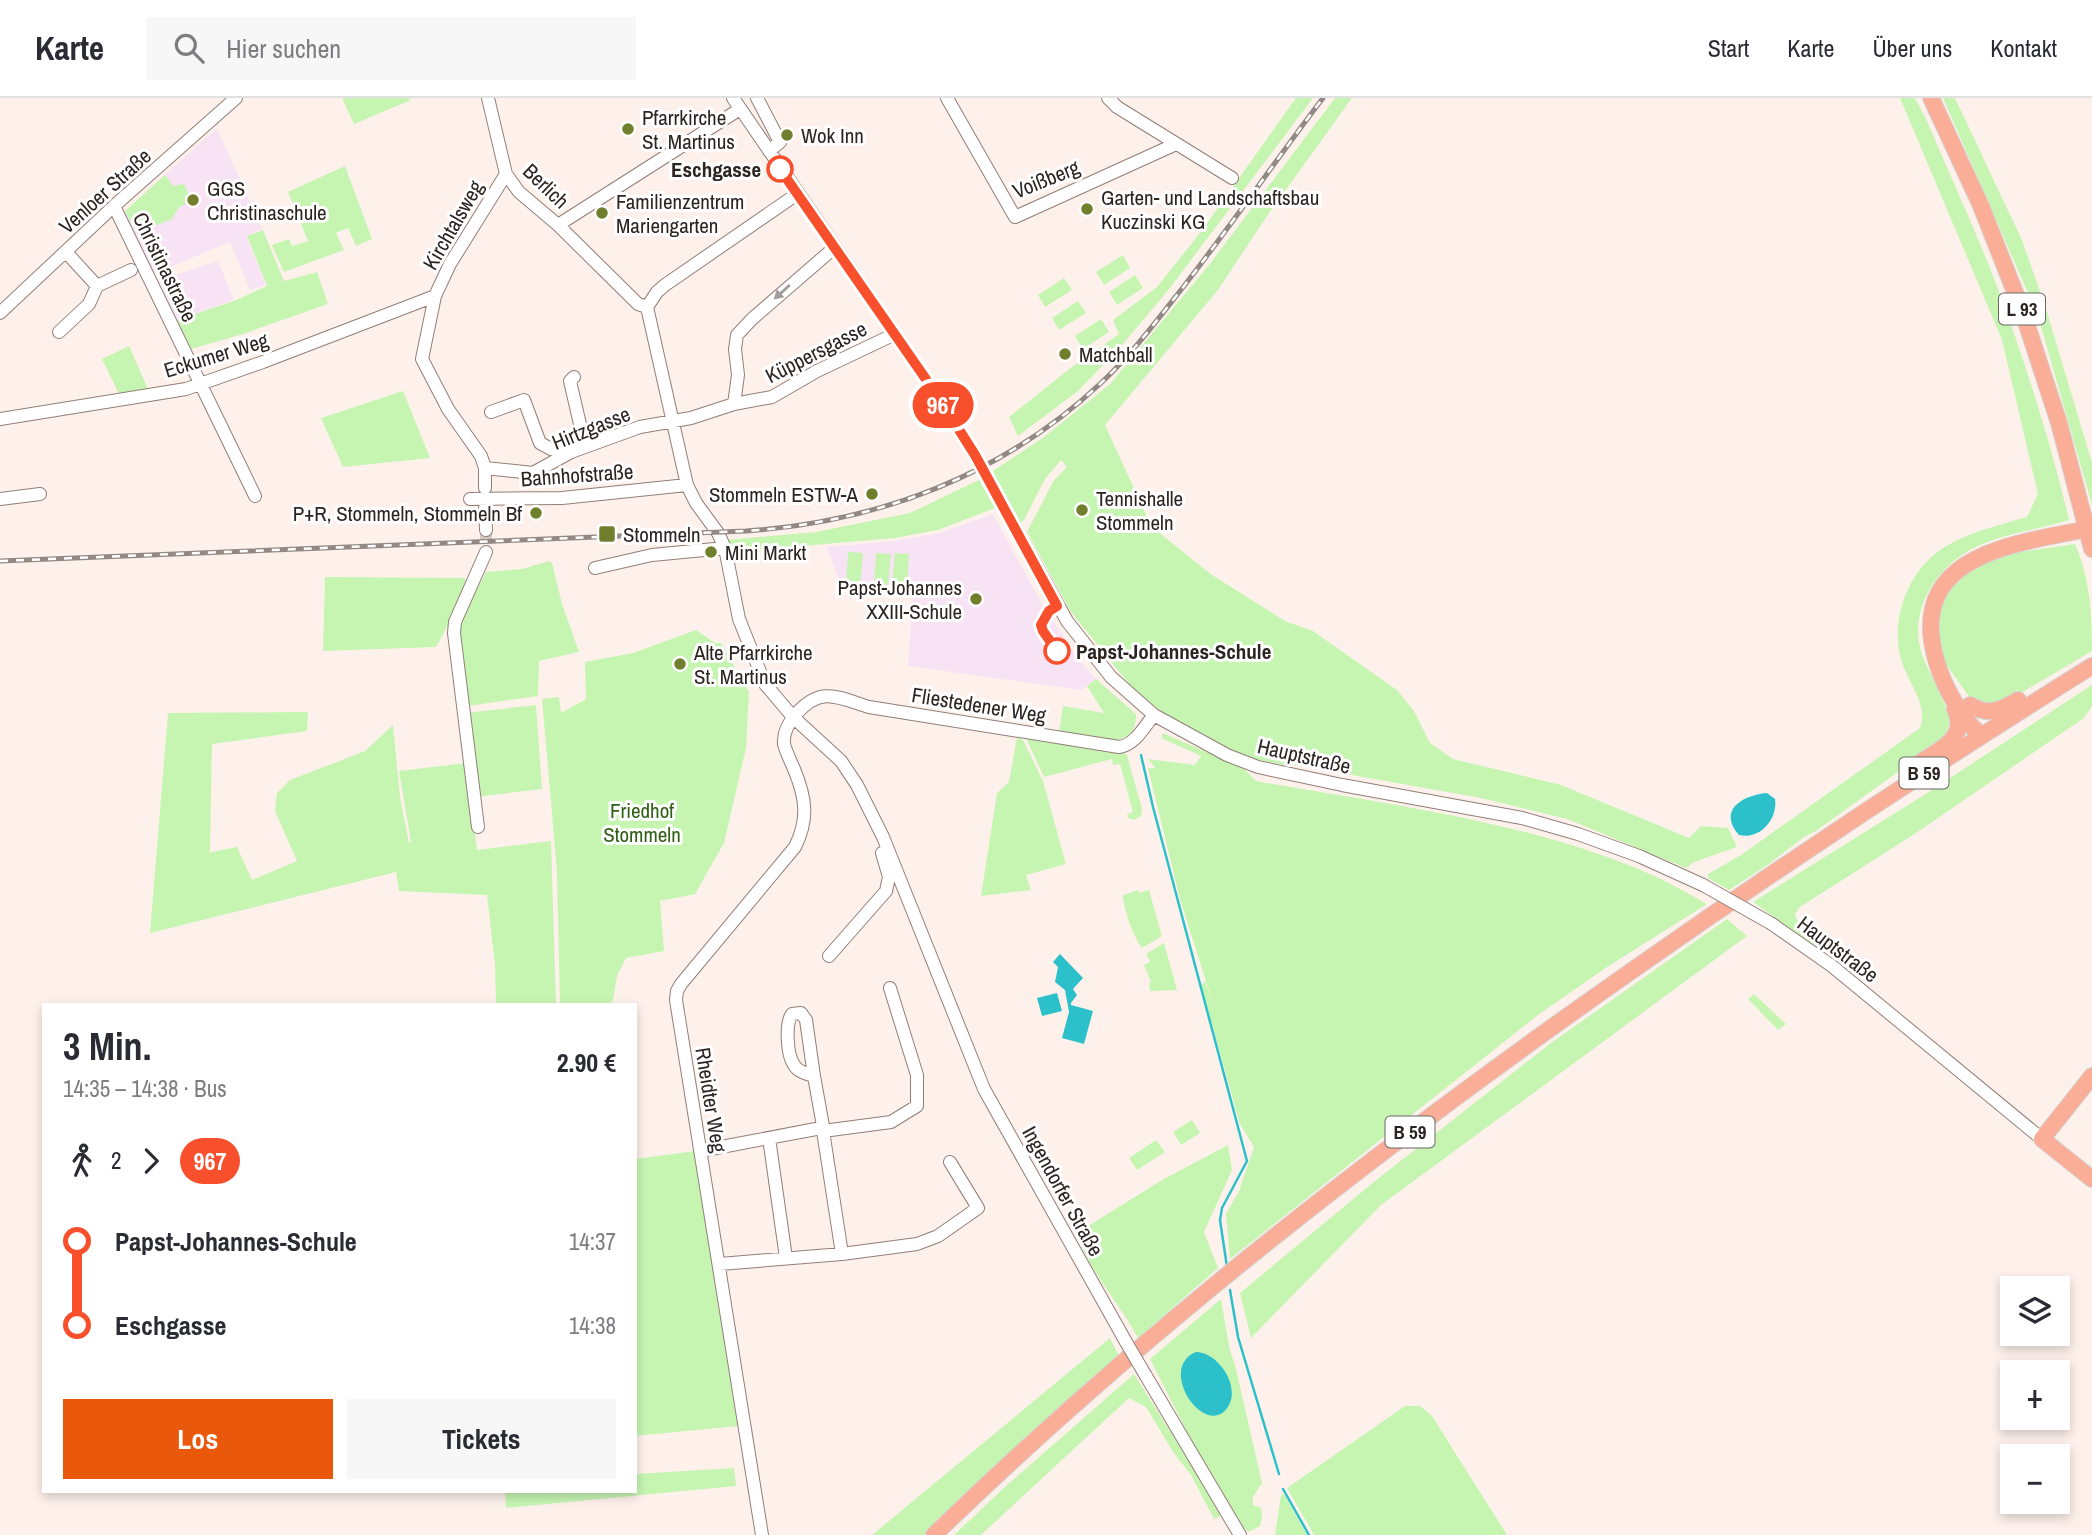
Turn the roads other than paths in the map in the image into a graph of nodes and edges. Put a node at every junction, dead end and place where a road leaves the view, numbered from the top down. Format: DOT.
graph roads {
  1 [pos="236,98"];
  2 [pos="488,98"];
  3 [pos="757,98"];
  4 [pos="947,98"];
  5 [pos="1108,98"];
  6 [pos="1931,98"];
  7 [pos="736,104"];
  8 [pos="1176,144"];
  9 [pos="769,151"];
  10 [pos="506,174"];
  11 [pos="1232,178"];
  12 [pos="797,194"];
  13 [pos="114,206"];
  14 [pos="558,225"];
  15 [pos="834,248"];
  16 [pos="66,252"];
  17 [pos="131,270"];
  18 [pos="97,286"];
  19 [pos="435,296"];
  20 [pos="647,307"];
  21 [pos="0,313"];
  22 [pos="59,332"];
  23 [pos="895,334"];
  24 [pos="574,377"];
  25 [pos="200,383"];
  26 [pos="734,404"];
  27 [pos="491,412"];
  28 [pos="0,419"];
  29 [pos="671,422"];
  30 [pos="585,446"];
  31 [pos="571,452"];
  32 [pos="485,468"];
  33 [pos="687,485"];
  34 [pos="485,488"];
  35 [pos="40,494"];
  36 [pos="256,496"];
  37 [pos="0,499"];
  38 [pos="470,499"];
  39 [pos="485,508"];
  40 [pos="2088,529"];
  41 [pos="486,530"];
  42 [pos="725,548"];
  43 [pos="2092,549"];
  44 [pos="486,552"];
  45 [pos="595,568"];
  46 [pos="2092,666"];
  47 [pos="1939,669"];
  48 [pos="1970,705"];
  49 [pos="1154,715"];
  50 [pos="793,717"];
  51 [pos="1982,735"];
  52 [pos="1866,812"];
  53 [pos="478,827"];
  54 [pos="888,848"];
  55 [pos="829,956"];
  56 [pos="890,988"];
  57 [pos="814,1076"];
  58 [pos="2092,1076"];
  59 [pos="823,1128"];
  60 [pos="769,1138"];
  61 [pos="2042,1139"];
  62 [pos="700,1151"];
  63 [pos="950,1162"];
  64 [pos="2092,1179"];
  65 [pos="842,1254"];
  66 [pos="786,1258"];
  67 [pos="720,1264"];
  68 [pos="762,1535"];
  69 [pos="934,1535"];
  70 [pos="1240,1535"];
  1 -- 13 [label="street, Venloer Straße"];
  2 -- 10 [label="street, Berlich"];
  3 -- 9 [label="street"];
  4 -- 8 [label="street, Voißberg"];
  5 -- 8 [label="street"];
  6 -- 40 [label="main road, L 93"];
  7 -- 9 [label="street, Hauptstraße"];
  7 -- 14 [label="street"];
  8 -- 11 [label="street"];
  9 -- 12 [label="street, Hauptstraße"];
  10 -- 14 [label="street, Berlich"];
  10 -- 19 [label="street, Kirchtalsweg"];
  12 -- 15 [label="street, Hauptstraße"];
  12 -- 20 [label="street"];
  13 -- 16 [label="street, Venloer Straße"];
  13 -- 25 [label="street, Christinastraße"];
  14 -- 20 [label="street, Berlich"];
  15 -- 23 [label="street, Hauptstraße"];
  15 -- 26 [label="street, one-way"];
  16 -- 18 [label="street"];
  16 -- 21 [label="street, Venloer Straße"];
  17 -- 18 [label="street"];
  18 -- 22 [label="street"];
  19 -- 25 [label="street, Eckumer Weg"];
  19 -- 32 [label="street, Kirchtalsweg"];
  20 -- 29 [label="street"];
  23 -- 26 [label="street, Küppersgasse"];
  23 -- 49 [label="street, Hauptstraße"];
  24 -- 30 [label="street"];
  25 -- 28 [label="street, Eckumer Weg"];
  25 -- 36 [label="street, Christinastraße"];
  26 -- 29 [label="street, Küppersgasse"];
  27 -- 31 [label="street"];
  29 -- 30 [label="street, Hirtzgasse"];
  29 -- 33 [label="street"];
  30 -- 31 [label="street, Hirtzgasse"];
  31 -- 32 [label="street, Hirtzgasse"];
  32 -- 34 [label="street, Kirchtalsweg"];
  33 -- 38 [label="street, Bahnhofstraße"];
  33 -- 42 [label="street, Ingendorfer Straße"];
  35 -- 37 [label="street"];
  39 -- 41 [label="street"];
  40 -- 43 [label="main road, L 93"];
  40 -- 47 [label="main road"];
  42 -- 45 [label="street"];
  42 -- 50 [label="street, Ingendorfer Straße"];
  44 -- 53 [label="street"];
  46 -- 48 [label="main road"];
  46 -- 51 [label="main road, B 59"];
  47 -- 48 [label="main road"];
  47 -- 51 [label="main road"];
  47 -- 52 [label="main road"];
  48 -- 51 [label="main road"];
  49 -- 50 [label="street, Fliestedener Weg"];
  49 -- 61 [label="street, Hauptstraße, bridge"];
  50 -- 54 [label="street, Ingendorfer Straße"];
  50 -- 62 [label="street, Rheidter Weg"];
  51 -- 52 [label="main road, B 59"];
  52 -- 69 [label="main road, B 59"];
  54 -- 55 [label="street, Ingendorfer Straße"];
  54 -- 70 [label="street, Ingendorfer Straße, bridge"];
  56 -- 59 [label="street"];
  57 -- 59 [label="street"];
  58 -- 61 [label="main road"];
  59 -- 60 [label="street"];
  59 -- 65 [label="street"];
  60 -- 62 [label="street"];
  60 -- 66 [label="street"];
  61 -- 64 [label="main road"];
  62 -- 67 [label="street, Rheidter Weg"];
  63 -- 65 [label="street"];
  65 -- 66 [label="street"];
  66 -- 67 [label="street"];
  67 -- 68 [label="street, Rheidter Weg"];
}
